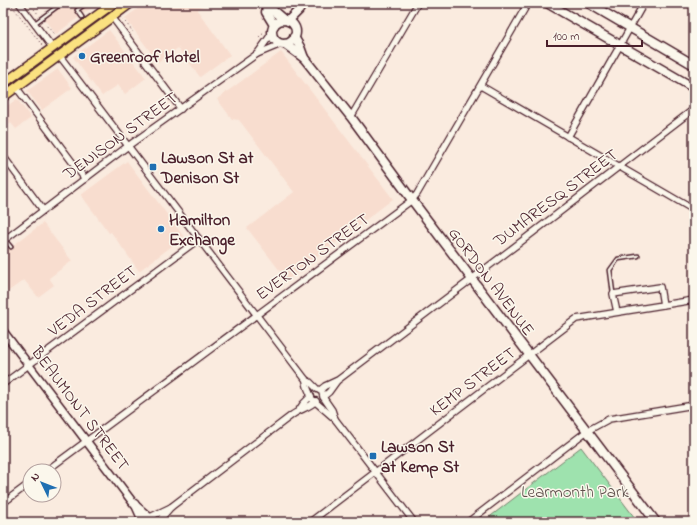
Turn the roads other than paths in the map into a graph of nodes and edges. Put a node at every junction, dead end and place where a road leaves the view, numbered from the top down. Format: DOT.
graph roads {
  1 [pos="19,3"];
  2 [pos="62,3"];
  3 [pos="87,3"];
  4 [pos="114,3"];
  5 [pos="130,3"];
  6 [pos="418,3"];
  7 [pos="528,3"];
  8 [pos="547,3"];
  9 [pos="588,3"];
  10 [pos="644,3"];
  11 [pos="265,5"];
  12 [pos="301,6"];
  13 [pos="82,17"];
  14 [pos="112,17"];
  15 [pos="286,21"];
  16 [pos="35,24"];
  17 [pos="294,28"];
  18 [pos="630,28"];
  19 [pos="271,30"];
  20 [pos="294,37"];
  21 [pos="283,44"];
  22 [pos="620,45"];
  23 [pos="52,47"];
  24 [pos="256,54"];
  25 [pos="59,55"];
  26 [pos="304,58"];
  27 [pos="694,65"];
  28 [pos="3,84"];
  29 [pos="481,86"];
  30 [pos="16,87"];
  31 [pos="694,88"];
  32 [pos="3,97"];
  33 [pos="181,109"];
  34 [pos="694,109"];
  35 [pos="351,117"];
  36 [pos="568,137"];
  37 [pos="128,146"];
  38 [pos="3,156"];
  39 [pos="619,167"];
  40 [pos="85,180"];
  41 [pos="412,200"];
  42 [pos="44,210"];
  43 [pos="694,210"];
  44 [pos="199,239"];
  45 [pos="4,240"];
  46 [pos="11,247"];
  47 [pos="638,256"];
  48 [pos="472,279"];
  49 [pos="613,294"];
  50 [pos="694,300"];
  51 [pos="663,305"];
  52 [pos="617,312"];
  53 [pos="256,315"];
  54 [pos="3,331"];
  55 [pos="530,354"];
  56 [pos="29,365"];
  57 [pos="306,380"];
  58 [pos="338,380"];
  59 [pos="3,384"];
  60 [pos="319,390"];
  61 [pos="312,395"];
  62 [pos="323,397"];
  63 [pos="317,401"];
  64 [pos="694,405"];
  65 [pos="300,410"];
  66 [pos="335,419"];
  67 [pos="587,431"];
  68 [pos="86,440"];
  69 [pos="56,463"];
  70 [pos="376,472"];
  71 [pos="22,489"];
  72 [pos="3,503"];
  73 [pos="134,504"];
  74 [pos="171,507"];
  75 [pos="153,520"];
  76 [pos="143,522"];
  77 [pos="310,522"];
  78 [pos="414,522"];
  79 [pos="468,522"];
  80 [pos="656,522"];
  1 -- 16 [label="street"];
  2 -- 16 [label="lane"];
  3 -- 13 [label="lane"];
  4 -- 23 [label="main road"];
  5 -- 14 [label="main road"];
  6 -- 35 [label="street"];
  7 -- 29 [label="street, EVERTON STREET"];
  8 -- 22 [label="main road"];
  9 -- 18 [label="main road"];
  10 -- 18 [label="street"];
  11 -- 15 [label="main road"];
  11 -- 19 [label="main road"];
  12 -- 15 [label="main road"];
  12 -- 17 [label="main road"];
  14 -- 25 [label="main road"];
  14 -- 33 [label="street"];
  15 -- 17 [label="main road"];
  15 -- 19 [label="main road"];
  16 -- 23 [label="street"];
  17 -- 20 [label="main road"];
  18 -- 22 [label="street"];
  18 -- 27 [label="main road"];
  19 -- 21 [label="main road"];
  19 -- 24 [label="street, DENISON STREET"];
  20 -- 21 [label="main road"];
  20 -- 26 [label="main road, GORDON AVENUE"];
  21 -- 24 [label="street, DENISON STREET"];
  21 -- 26 [label="main road, GORDON AVENUE"];
  22 -- 31 [label="main road"];
  22 -- 36 [label="street"];
  23 -- 28 [label="main road"];
  24 -- 33 [label="street, DENISON STREET"];
  25 -- 30 [label="main road"];
  25 -- 37 [label="street"];
  26 -- 35 [label="main road, GORDON AVENUE"];
  29 -- 36 [label="street"];
  29 -- 41 [label="street, EVERTON STREET"];
  30 -- 32 [label="main road"];
  30 -- 40 [label="street"];
  33 -- 37 [label="street, DENISON STREET"];
  34 -- 39 [label="street, DUMARESQ STREET"];
  35 -- 41 [label="main road, GORDON AVENUE"];
  36 -- 39 [label="street"];
  37 -- 40 [label="street, DENISON STREET"];
  37 -- 44 [label="street"];
  38 -- 42 [label="street"];
  39 -- 43 [label="street"];
  39 -- 48 [label="street, DUMARESQ STREET"];
  40 -- 42 [label="street, DENISON STREET"];
  41 -- 48 [label="main road, GORDON AVENUE"];
  41 -- 53 [label="street, EVERTON STREET"];
  42 -- 45 [label="street, DENISON STREET"];
  44 -- 53 [label="street"];
  44 -- 56 [label="street, VEDA STREET"];
  45 -- 46 [label="lane"];
  47 -- 49 [label="lane"];
  48 -- 55 [label="main road, GORDON AVENUE"];
  48 -- 58 [label="street, DUMARESQ STREET"];
  49 -- 51 [label="street"];
  49 -- 52 [label="street"];
  50 -- 51 [label="street, KEMP STREET"];
  51 -- 52 [label="street, KEMP STREET"];
  52 -- 55 [label="street, KEMP STREET"];
  53 -- 57 [label="street"];
  53 -- 68 [label="street, EVERTON STREET"];
  54 -- 56 [label="street, BEAUMONT STREET"];
  55 -- 67 [label="main road, GORDON AVENUE"];
  55 -- 70 [label="street, KEMP STREET"];
  56 -- 59 [label="street, VEDA STREET"];
  56 -- 68 [label="street, BEAUMONT STREET"];
  57 -- 60 [label="street"];
  57 -- 61 [label="street"];
  58 -- 60 [label="street, DUMARESQ STREET"];
  58 -- 62 [label="street, DUMARESQ STREET"];
  60 -- 61 [label="street"];
  60 -- 62 [label="street"];
  61 -- 63 [label="street"];
  61 -- 65 [label="street"];
  62 -- 63 [label="street"];
  62 -- 66 [label="street"];
  63 -- 65 [label="street"];
  63 -- 66 [label="street"];
  64 -- 67 [label="street"];
  65 -- 74 [label="street"];
  66 -- 70 [label="street"];
  67 -- 79 [label="street"];
  67 -- 80 [label="main road, GORDON AVENUE"];
  68 -- 69 [label="street, EVERTON STREET"];
  68 -- 73 [label="street, BEAUMONT STREET"];
  70 -- 77 [label="street, KEMP STREET"];
  70 -- 78 [label="street"];
  71 -- 72 [label="street"];
  73 -- 75 [label="street, BEAUMONT STREET"];
  73 -- 76 [label="street, BEAUMONT STREET"];
  74 -- 75 [label="street"];
  74 -- 75 [label="street"];
  75 -- 76 [label="street"];
}
